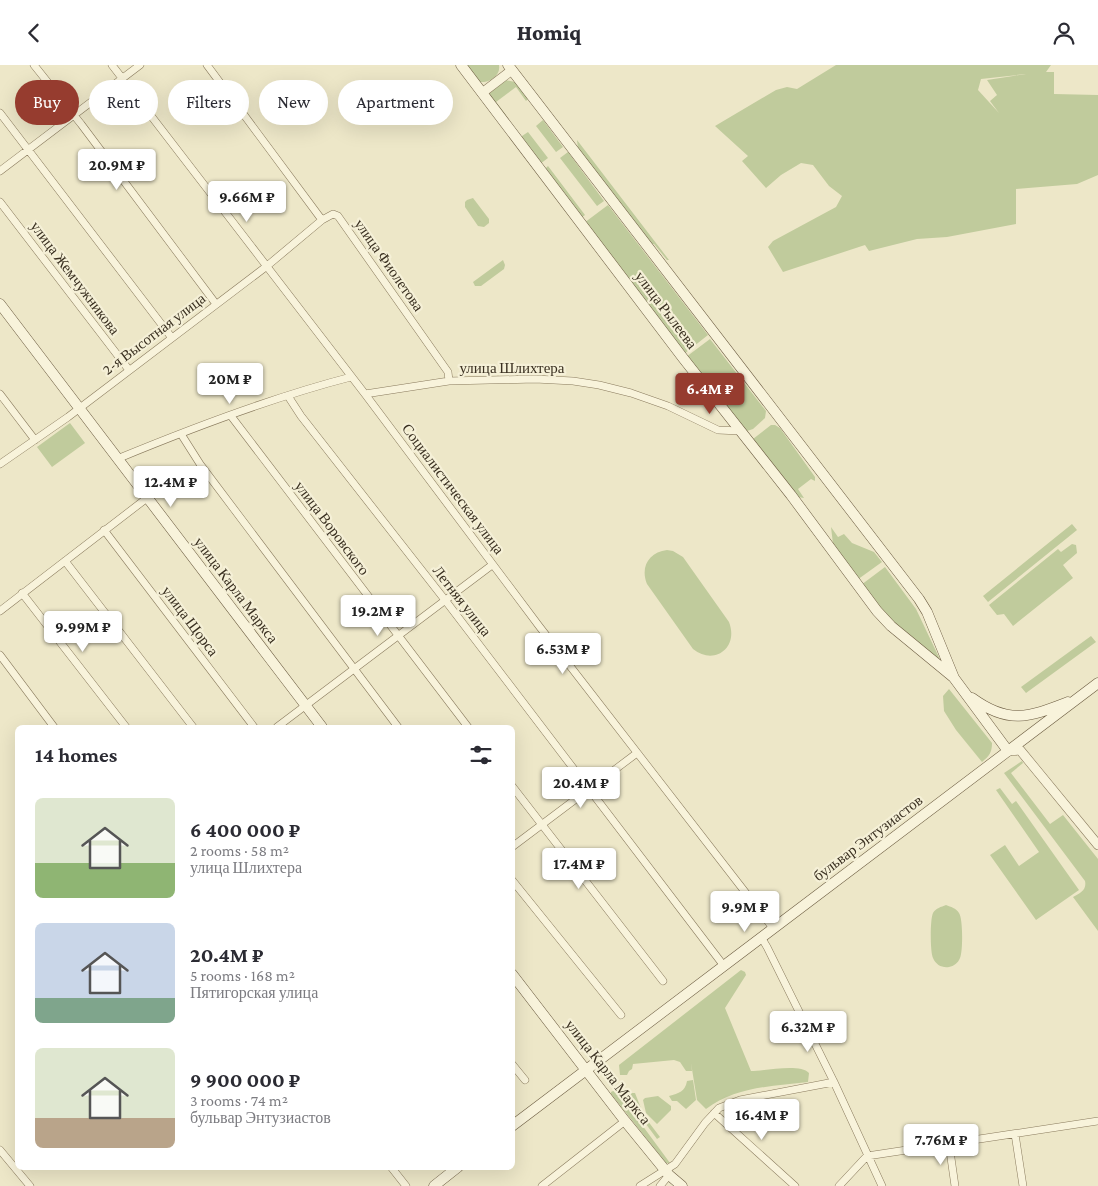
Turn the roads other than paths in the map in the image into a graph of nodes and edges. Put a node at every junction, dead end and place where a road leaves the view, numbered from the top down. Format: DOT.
graph roads {
  1 [pos="34,65"];
  2 [pos="112,65"];
  3 [pos="140,65"];
  4 [pos="207,65"];
  5 [pos="460,65"];
  6 [pos="510,67"];
  7 [pos="123,78"];
  8 [pos="45,80"];
  9 [pos="482,93"];
  10 [pos="79,111"];
  11 [pos="0,113"];
  12 [pos="79,124"];
  13 [pos="61,125"];
  14 [pos="28,150"];
  15 [pos="0,171"];
  16 [pos="0,202"];
  17 [pos="322,220"];
  18 [pos="266,266"];
  19 [pos="0,304"];
  20 [pos="216,304"];
  21 [pos="172,338"];
  22 [pos="129,370"];
  23 [pos="351,377"];
  24 [pos="449,381"];
  25 [pos="0,394"];
  26 [pos="365,394"];
  27 [pos="288,396"];
  28 [pos="79,408"];
  29 [pos="230,416"];
  30 [pos="740,431"];
  31 [pos="181,434"];
  32 [pos="35,440"];
  33 [pos="117,459"];
  34 [pos="0,464"];
  35 [pos="147,498"];
  36 [pos="104,530"];
  37 [pos="65,561"];
  38 [pos="492,565"];
  39 [pos="22,593"];
  40 [pos="445,601"];
  41 [pos="0,611"];
  42 [pos="398,636"];
  43 [pos="0,655"];
  44 [pos="354,669"];
  45 [pos="954,678"];
  46 [pos="1098,683"];
  47 [pos="965,693"];
  48 [pos="1079,698"];
  49 [pos="305,706"];
  50 [pos="52,725"];
  51 [pos="124,725"];
  52 [pos="191,725"];
  53 [pos="252,725"];
  54 [pos="280,725"];
  55 [pos="320,725"];
  56 [pos="396,725"];
  57 [pos="466,725"];
  58 [pos="1008,751"];
  59 [pos="637,753"];
  60 [pos="588,789"];
  61 [pos="515,790"];
  62 [pos="542,825"];
  63 [pos="515,845"];
  64 [pos="1098,845"];
  65 [pos="515,884"];
  66 [pos="773,928"];
  67 [pos="761,937"];
  68 [pos="724,966"];
  69 [pos="515,978"];
  70 [pos="662,981"];
  71 [pos="620,1015"];
  72 [pos="515,1068"];
  73 [pos="587,1069"];
  74 [pos="525,1080"];
  75 [pos="834,1082"];
  76 [pos="714,1113"];
  77 [pos="626,1121"];
  78 [pos="1098,1121"];
  79 [pos="515,1124"];
  80 [pos="1015,1134"];
  81 [pos="949,1144"];
  82 [pos="0,1150"];
  83 [pos="867,1156"];
  84 [pos="15,1168"];
  85 [pos="17,1170"];
  86 [pos="393,1170"];
  87 [pos="454,1170"];
  88 [pos="667,1172"];
  89 [pos="30,1186"];
  90 [pos="406,1186"];
  91 [pos="434,1186"];
  92 [pos="542,1186"];
  93 [pos="640,1186"];
  94 [pos="660,1186"];
  95 [pos="682,1186"];
  96 [pos="795,1186"];
  97 [pos="839,1186"];
  98 [pos="882,1186"];
  99 [pos="955,1186"];
  100 [pos="1023,1186"];
  1 -- 8 [label="street"];
  2 -- 7 [label="street, Социалистическая улица"];
  3 -- 7 [label="street"];
  4 -- 17 [label="street"];
  5 -- 9 [label="main road, улица Рылеева"];
  6 -- 9 [label="street"];
  6 -- 45 [label="main road, улица Рылеева"];
  7 -- 10 [label="street"];
  7 -- 18 [label="street, Социалистическая улица"];
  9 -- 30 [label="main road, улица Рылеева"];
  11 -- 14 [label="street"];
  12 -- 20 [label="street"];
  13 -- 14 [label="street"];
  14 -- 15 [label="street"];
  14 -- 21 [label="street"];
  16 -- 22 [label="street, улица Жемчужникова"];
  17 -- 18 [label="street, 2-я Высотная улица"];
  17 -- 24 [label="street, улица Фиолетова"];
  18 -- 20 [label="street, 2-я Высотная улица"];
  18 -- 23 [label="street, Социалистическая улица"];
  19 -- 28 [label="main road, улица Карла Маркса"];
  20 -- 21 [label="street, 2-я Высотная улица"];
  21 -- 22 [label="street, 2-я Высотная улица"];
  22 -- 28 [label="street, 2-я Высотная улица"];
  23 -- 26 [label="street, Социалистическая улица"];
  23 -- 27 [label="street"];
  24 -- 26 [label="street, улица Шлихтера"];
  24 -- 30 [label="street, улица Шлихтера"];
  25 -- 32 [label="street"];
  26 -- 38 [label="street, Социалистическая улица"];
  27 -- 29 [label="street"];
  27 -- 40 [label="street, Летняя улица"];
  28 -- 32 [label="street, 2-я Высотная улица"];
  28 -- 33 [label="main road, улица Карла Маркса"];
  29 -- 31 [label="street"];
  29 -- 42 [label="street, улица Воровского"];
  30 -- 45 [label="main road, улица Рылеева"];
  31 -- 33 [label="street"];
  31 -- 44 [label="street"];
  32 -- 34 [label="street, 2-я Высотная улица"];
  33 -- 35 [label="main road, улица Карла Маркса"];
  35 -- 36 [label="street"];
  35 -- 49 [label="main road, улица Карла Маркса"];
  36 -- 37 [label="street"];
  36 -- 53 [label="street, улица Щорса"];
  37 -- 39 [label="street"];
  37 -- 52 [label="street"];
  38 -- 40 [label="street"];
  38 -- 59 [label="street, Социалистическая улица"];
  39 -- 41 [label="street"];
  39 -- 51 [label="street"];
  40 -- 42 [label="street"];
  40 -- 60 [label="street, Летняя улица"];
  42 -- 44 [label="street"];
  42 -- 57 [label="street, улица Воровского"];
  43 -- 50 [label="street"];
  44 -- 49 [label="street"];
  44 -- 56 [label="street"];
  45 -- 47 [label="main road, улица Рылеева"];
  46 -- 48 [label="main road, бульвар Энтузиастов"];
  47 -- 48 [label="main road"];
  47 -- 58 [label="main road, улица Рылеева"];
  48 -- 58 [label="main road, бульвар Энтузиастов"];
  49 -- 54 [label="street"];
  49 -- 55 [label="main road, улица Карла Маркса"];
  58 -- 64 [label="street, улица Рылеева"];
  58 -- 66 [label="main road, бульвар Энтузиастов"];
  59 -- 60 [label="street"];
  59 -- 66 [label="street, Социалистическая улица"];
  60 -- 62 [label="street"];
  60 -- 68 [label="street, Летняя улица"];
  61 -- 62 [label="street"];
  62 -- 63 [label="street"];
  62 -- 70 [label="street"];
  65 -- 71 [label="street"];
  66 -- 67 [label="main road, бульвар Энтузиастов"];
  67 -- 68 [label="main road, бульвар Энтузиастов"];
  67 -- 75 [label="street"];
  68 -- 73 [label="main road, бульвар Энтузиастов"];
  69 -- 73 [label="main road, улица Карла Маркса"];
  72 -- 74 [label="street"];
  73 -- 77 [label="main road, улица Карла Маркса"];
  73 -- 79 [label="main road, бульвар Энтузиастов"];
  75 -- 76 [label="street"];
  75 -- 83 [label="street"];
  76 -- 88 [label="street"];
  76 -- 96 [label="street"];
  77 -- 88 [label="main road, улица Карла Маркса"];
  77 -- 92 [label="street"];
  78 -- 80 [label="street"];
  80 -- 81 [label="street"];
  80 -- 100 [label="street"];
  81 -- 83 [label="street"];
  81 -- 99 [label="street"];
  82 -- 84 [label="street"];
  83 -- 97 [label="street"];
  83 -- 98 [label="street"];
  85 -- 89 [label="street"];
  86 -- 90 [label="street"];
  87 -- 91 [label="main road"];
  88 -- 93 [label="street"];
  88 -- 94 [label="street"];
  88 -- 95 [label="main road, улица Карла Маркса"];
}
